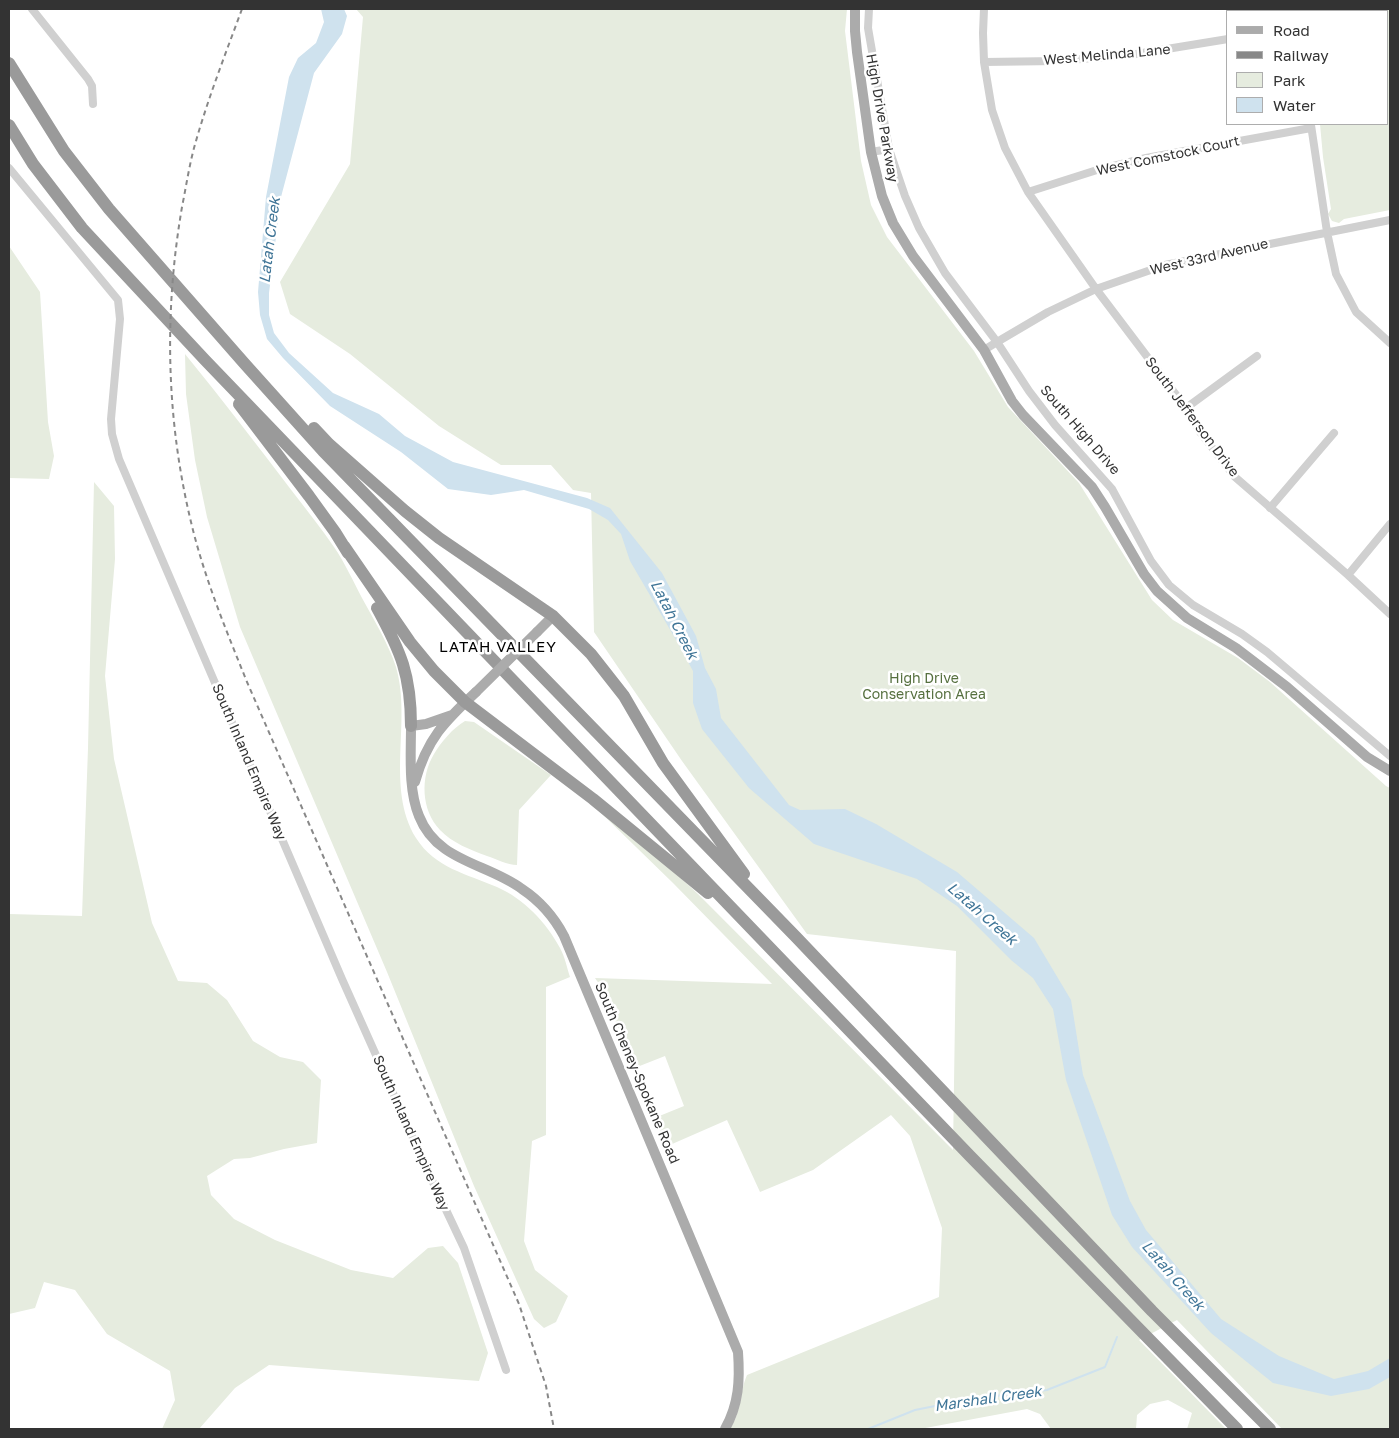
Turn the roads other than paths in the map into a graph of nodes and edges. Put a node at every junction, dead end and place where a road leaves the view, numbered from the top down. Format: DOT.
graph roads {
  1 [pos="32,9"];
  2 [pos="855,9"];
  3 [pos="869,9"];
  4 [pos="984,9"];
  5 [pos="1226,39"];
  6 [pos="984,62"];
  7 [pos="9,63"];
  8 [pos="93,104"];
  9 [pos="9,125"];
  10 [pos="1311,126"];
  11 [pos="889,148"];
  12 [pos="871,152"];
  13 [pos="9,168"];
  14 [pos="1028,192"];
  15 [pos="1390,220"];
  16 [pos="1327,232"];
  17 [pos="1096,289"];
  18 [pos="997,342"];
  19 [pos="1390,343"];
  20 [pos="227,344"];
  21 [pos="984,350"];
  22 [pos="1257,356"];
  23 [pos="205,360"];
  24 [pos="1186,408"];
  25 [pos="1334,433"];
  26 [pos="1270,508"];
  27 [pos="1390,524"];
  28 [pos="344,546"];
  29 [pos="1348,575"];
  30 [pos="1390,614"];
  31 [pos="553,616"];
  32 [pos="465,702"];
  33 [pos="452,715"];
  34 [pos="411,726"];
  35 [pos="1390,756"];
  36 [pos="1390,771"];
  37 [pos="414,788"];
  38 [pos="774,914"];
  39 [pos="753,929"];
  40 [pos="506,1370"];
  41 [pos="725,1429"];
  42 [pos="1237,1429"];
  43 [pos="1270,1429"];
  1 -- 8 [label="street"];
  2 -- 12 [label="main road, High Drive Parkway"];
  3 -- 11 [label="street, South High Drive"];
  4 -- 6 [label="street, South Jefferson Drive"];
  5 -- 6 [label="street, West Melinda Lane"];
  6 -- 14 [label="street, South Jefferson Drive"];
  7 -- 20 [label="highway"];
  9 -- 23 [label="highway"];
  10 -- 14 [label="street, West Comstock Court"];
  10 -- 16 [label="street"];
  11 -- 12 [label="street"];
  11 -- 18 [label="street, South High Drive"];
  12 -- 21 [label="main road, High Drive Parkway"];
  13 -- 40 [label="street, South Inland Empire Way"];
  14 -- 17 [label="street, South Jefferson Drive"];
  15 -- 16 [label="street, West 33rd Avenue"];
  16 -- 17 [label="street, West 33rd Avenue"];
  16 -- 19 [label="street"];
  17 -- 18 [label="street, West 33rd Avenue"];
  17 -- 24 [label="street, South Jefferson Drive"];
  18 -- 21 [label="street, West 33rd Avenue"];
  18 -- 35 [label="street, South High Drive"];
  20 -- 31 [label="highway"];
  20 -- 38 [label="highway"];
  21 -- 36 [label="main road, South High Drive"];
  22 -- 24 [label="street"];
  23 -- 28 [label="highway"];
  23 -- 39 [label="highway"];
  24 -- 26 [label="street, South Jefferson Drive"];
  25 -- 26 [label="street"];
  26 -- 29 [label="street, South Jefferson Drive"];
  27 -- 29 [label="street"];
  28 -- 32 [label="highway"];
  28 -- 34 [label="highway"];
  29 -- 30 [label="street, South Jefferson Drive"];
  31 -- 32 [label="main road, South Cheney-Spokane Road, bridge"];
  31 -- 38 [label="highway"];
  32 -- 33 [label="main road, South Cheney-Spokane Road"];
  32 -- 39 [label="highway"];
  33 -- 34 [label="main road, South Cheney-Spokane Road"];
  33 -- 37 [label="main road, South Cheney-Spokane Road"];
  34 -- 37 [label="main road, South Cheney-Spokane Road"];
  37 -- 41 [label="main road, South Cheney-Spokane Road"];
  38 -- 43 [label="highway"];
  39 -- 42 [label="highway"];
}
